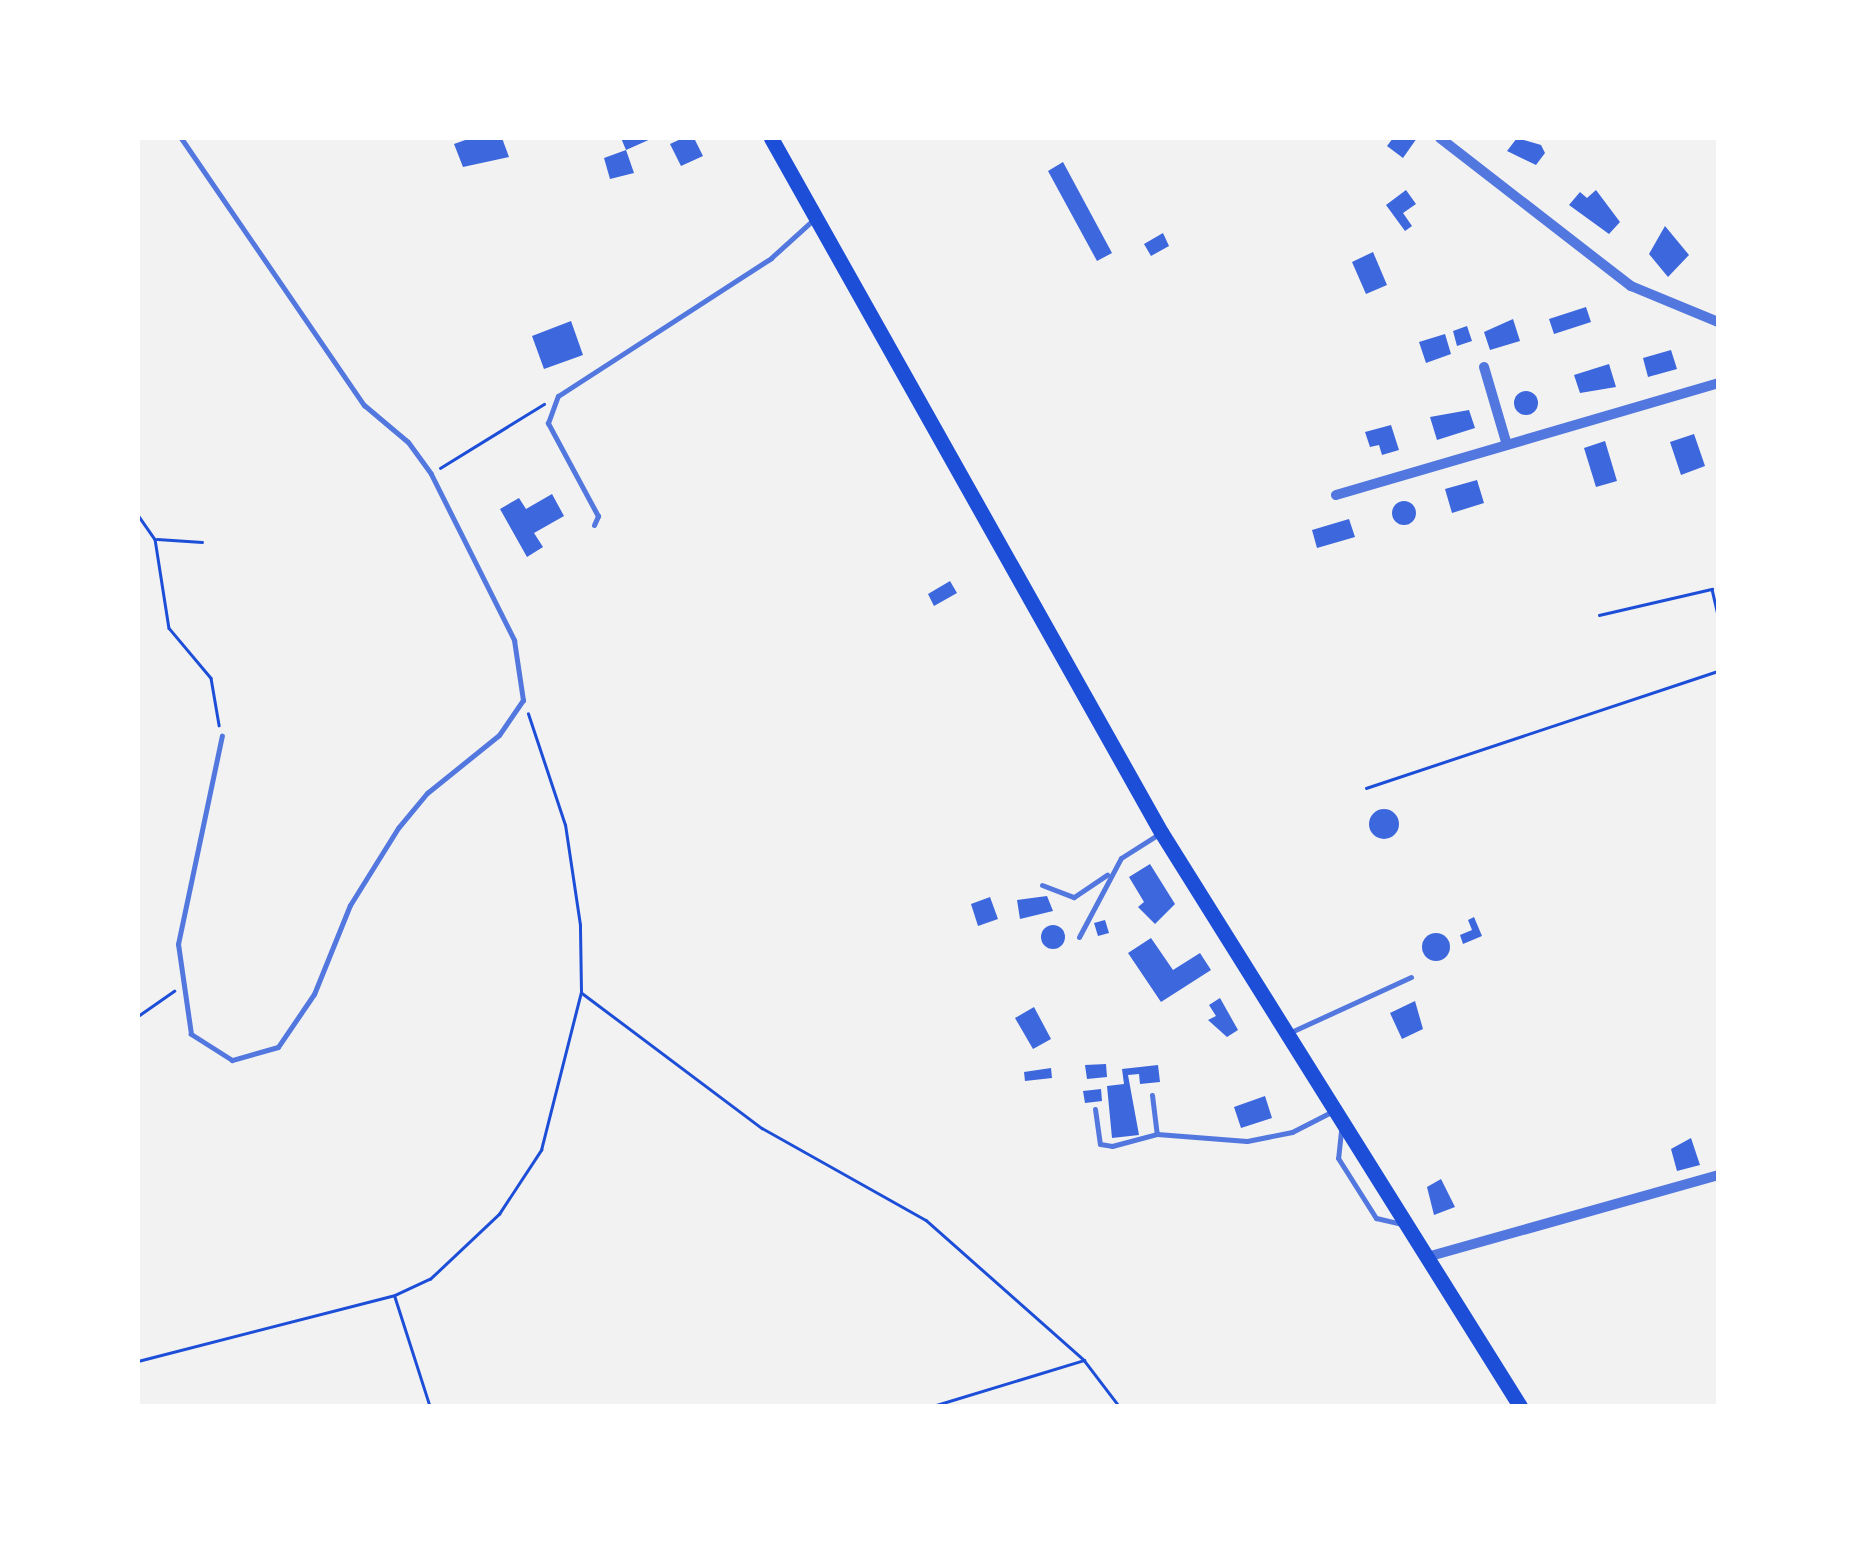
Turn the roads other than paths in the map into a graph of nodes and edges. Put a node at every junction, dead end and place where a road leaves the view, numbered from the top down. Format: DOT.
graph roads {
  1 [pos="181,138"];
  2 [pos="771,138"];
  3 [pos="1440,138"];
  4 [pos="816,216"];
  5 [pos="1718,322"];
  6 [pos="1484,367"];
  7 [pos="1718,383"];
  8 [pos="1507,444"];
  9 [pos="1336,494"];
  10 [pos="594,525"];
  11 [pos="222,736"];
  12 [pos="1161,832"];
  13 [pos="1110,873"];
  14 [pos="1042,885"];
  15 [pos="1079,936"];
  16 [pos="1412,977"];
  17 [pos="1283,1036"];
  18 [pos="1152,1095"];
  19 [pos="1095,1109"];
  20 [pos="1332,1112"];
  21 [pos="1157,1134"];
  22 [pos="1718,1176"];
  23 [pos="1427,1257"];
  24 [pos="1520,1406"];
  1 -- 11 [label="lane"];
  2 -- 4 [label="main road"];
  3 -- 5 [label="street"];
  4 -- 10 [label="lane"];
  4 -- 12 [label="main road"];
  6 -- 8 [label="street"];
  7 -- 8 [label="street"];
  8 -- 9 [label="street"];
  12 -- 13 [label="lane"];
  12 -- 17 [label="main road"];
  13 -- 14 [label="lane"];
  13 -- 15 [label="lane"];
  16 -- 17 [label="lane"];
  17 -- 20 [label="main road"];
  18 -- 21 [label="lane"];
  19 -- 21 [label="lane"];
  20 -- 21 [label="lane"];
  20 -- 23 [label="main road"];
  22 -- 23 [label="street"];
  23 -- 24 [label="main road"];
}
